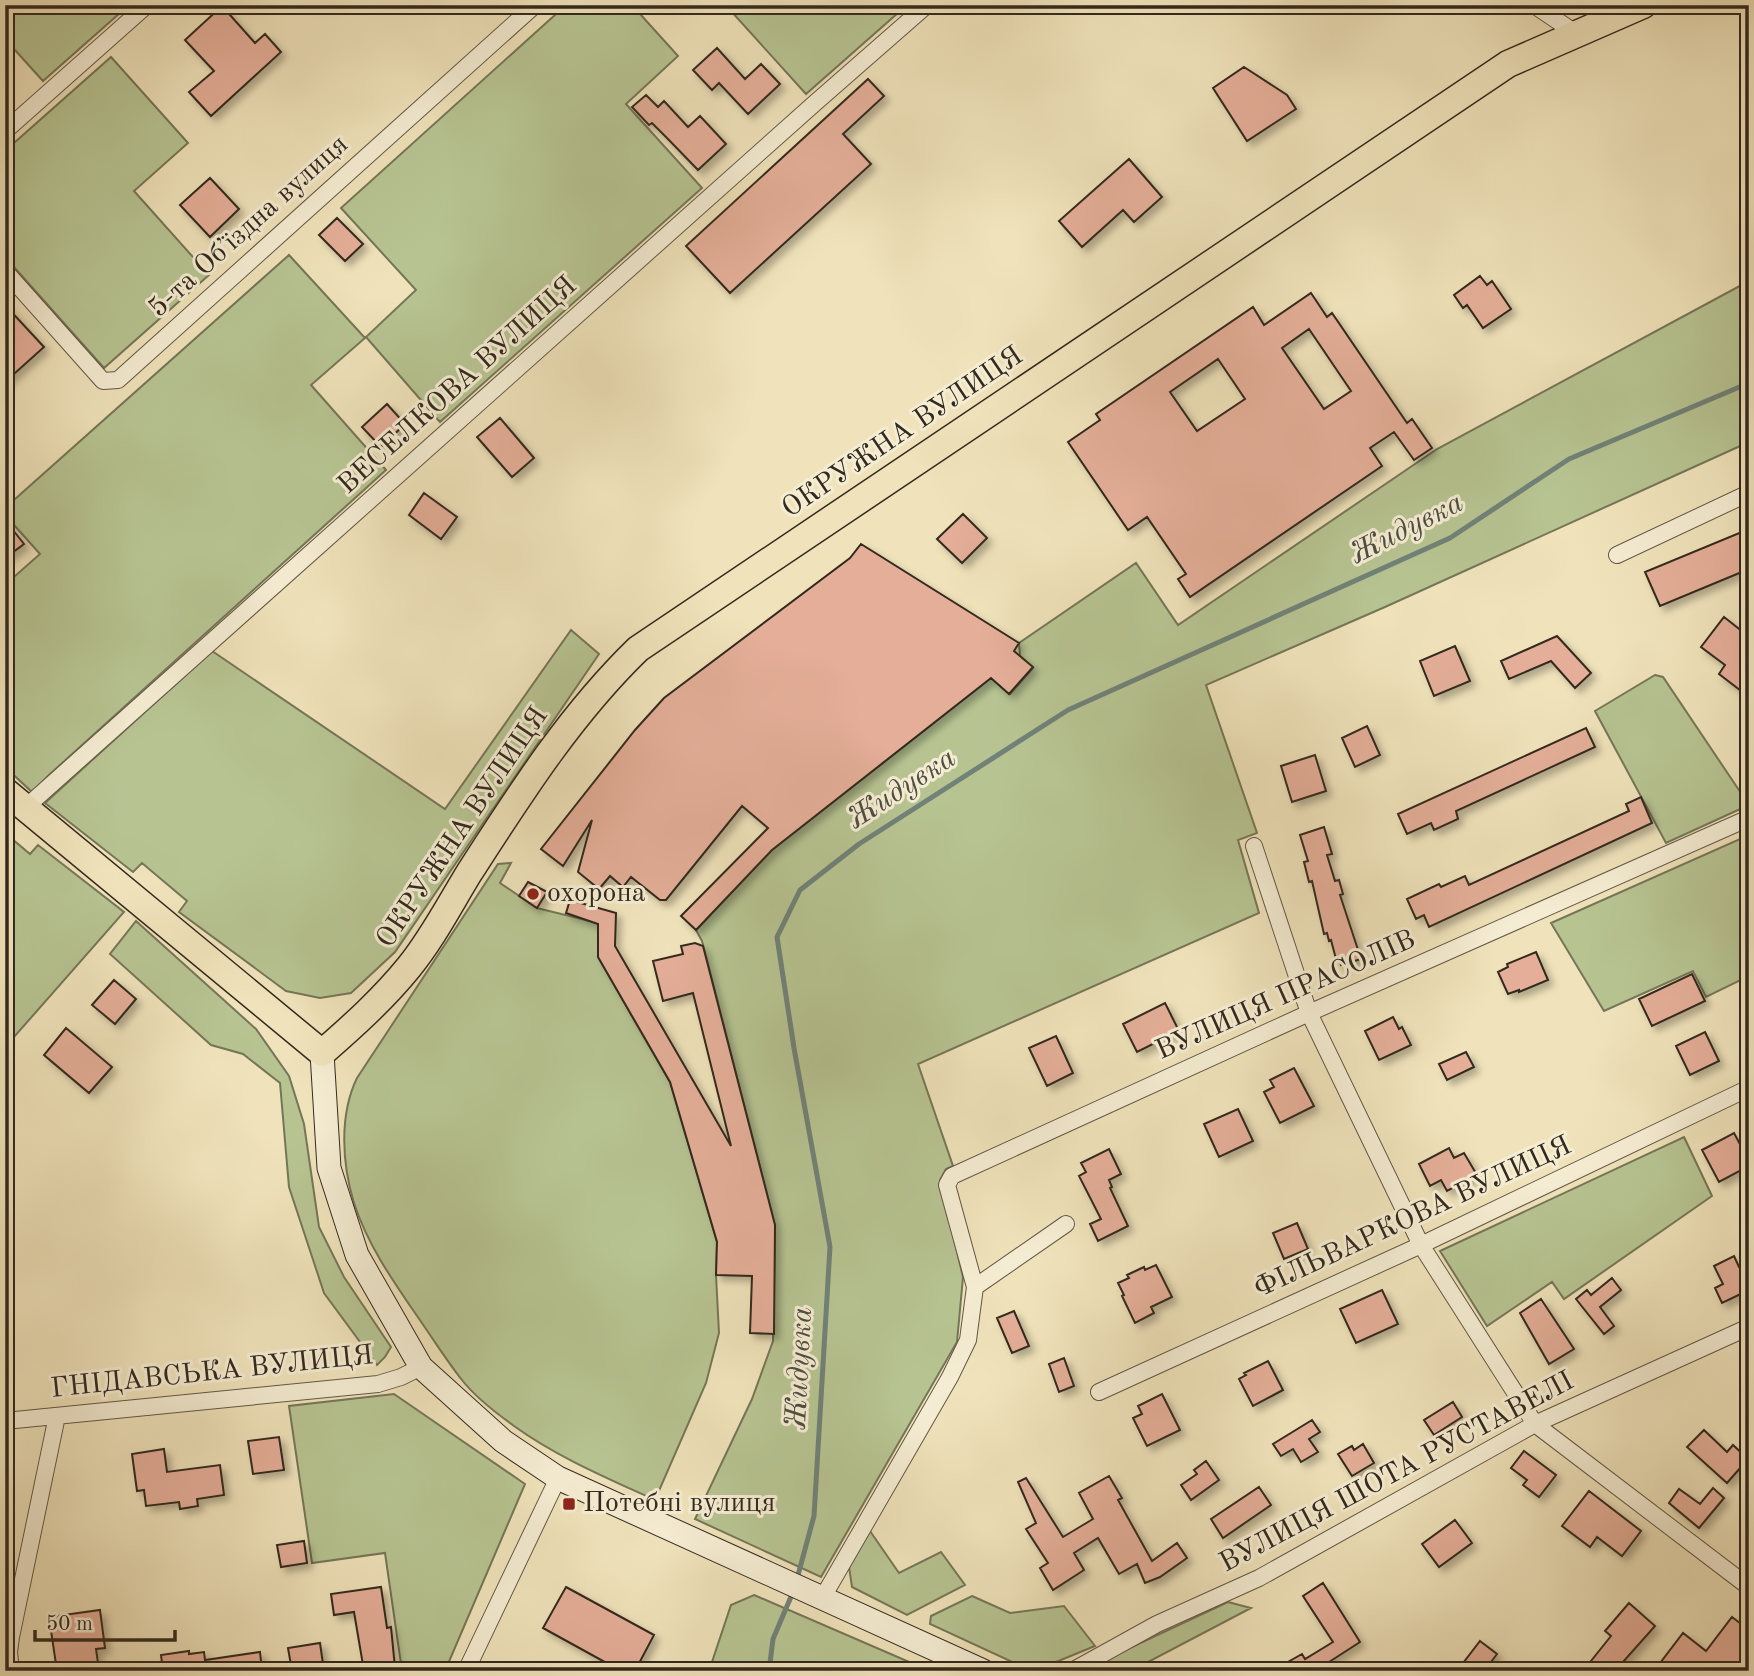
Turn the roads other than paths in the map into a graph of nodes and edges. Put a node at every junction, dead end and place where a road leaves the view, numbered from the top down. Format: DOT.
graph roads {
  1 [pos="148,5"];
  2 [pos="535,5"];
  3 [pos="927,5"];
  4 [pos="1534,5"];
  5 [pos="1643,5"];
  6 [pos="1577,34"];
  7 [pos="5,131"];
  8 [pos="5,271"];
  9 [pos="1749,493"];
  10 [pos="1616,555"];
  11 [pos="5,791"];
  12 [pos="25,808"];
  13 [pos="1749,818"];
  14 [pos="1254,846"];
  15 [pos="1309,1013"];
  16 [pos="322,1053"];
  17 [pos="1749,1088"];
  18 [pos="1066,1224"];
  19 [pos="1421,1245"];
  20 [pos="975,1287"];
  21 [pos="1749,1327"];
  22 [pos="421,1367"];
  23 [pos="1099,1392"];
  24 [pos="57,1416"];
  25 [pos="5,1421"];
  26 [pos="1535,1424"];
  27 [pos="558,1478"];
  28 [pos="1749,1587"];
  29 [pos="816,1594"];
  30 [pos="953,1664"];
  31 [pos="11,1671"];
  32 [pos="466,1671"];
  33 [pos="983,1671"];
  34 [pos="1072,1671"];
  1 -- 7 [label="street"];
  2 -- 8 [label="street, 5-та Обʼїздна вулиця"];
  3 -- 12 [label="street, ВЕСЕЛКОВА ВУЛИЦЯ"];
  4 -- 6 [label="street"];
  5 -- 6 [label="main road, ОКРУЖНА ВУЛИЦЯ"];
  6 -- 16 [label="main road, ОКРУЖНА ВУЛИЦЯ"];
  9 -- 10 [label="street"];
  11 -- 12 [label="main road"];
  12 -- 16 [label="main road"];
  13 -- 15 [label="street, ВУЛИЦЯ ПРАСОЛІВ"];
  14 -- 15 [label="street"];
  15 -- 19 [label="street"];
  15 -- 20 [label="street, ВУЛИЦЯ ПРАСОЛІВ"];
  16 -- 22 [label="street"];
  17 -- 19 [label="street, ФІЛЬВАРКОВА ВУЛИЦЯ"];
  18 -- 20 [label="street"];
  19 -- 23 [label="street, ФІЛЬВАРКОВА ВУЛИЦЯ"];
  19 -- 26 [label="street"];
  20 -- 29 [label="street"];
  21 -- 26 [label="street, ВУЛИЦЯ ШОТА РУСТАВЕЛІ"];
  22 -- 24 [label="street, ГНІДАВСЬКА ВУЛИЦЯ"];
  22 -- 27 [label="street"];
  24 -- 25 [label="street, ГНІДАВСЬКА ВУЛИЦЯ"];
  24 -- 31 [label="street"];
  26 -- 28 [label="street"];
  26 -- 34 [label="street, ВУЛИЦЯ ШОТА РУСТАВЕЛІ"];
  27 -- 29 [label="street"];
  27 -- 32 [label="street"];
  29 -- 30 [label="street"];
  30 -- 33 [label="street"];
}
